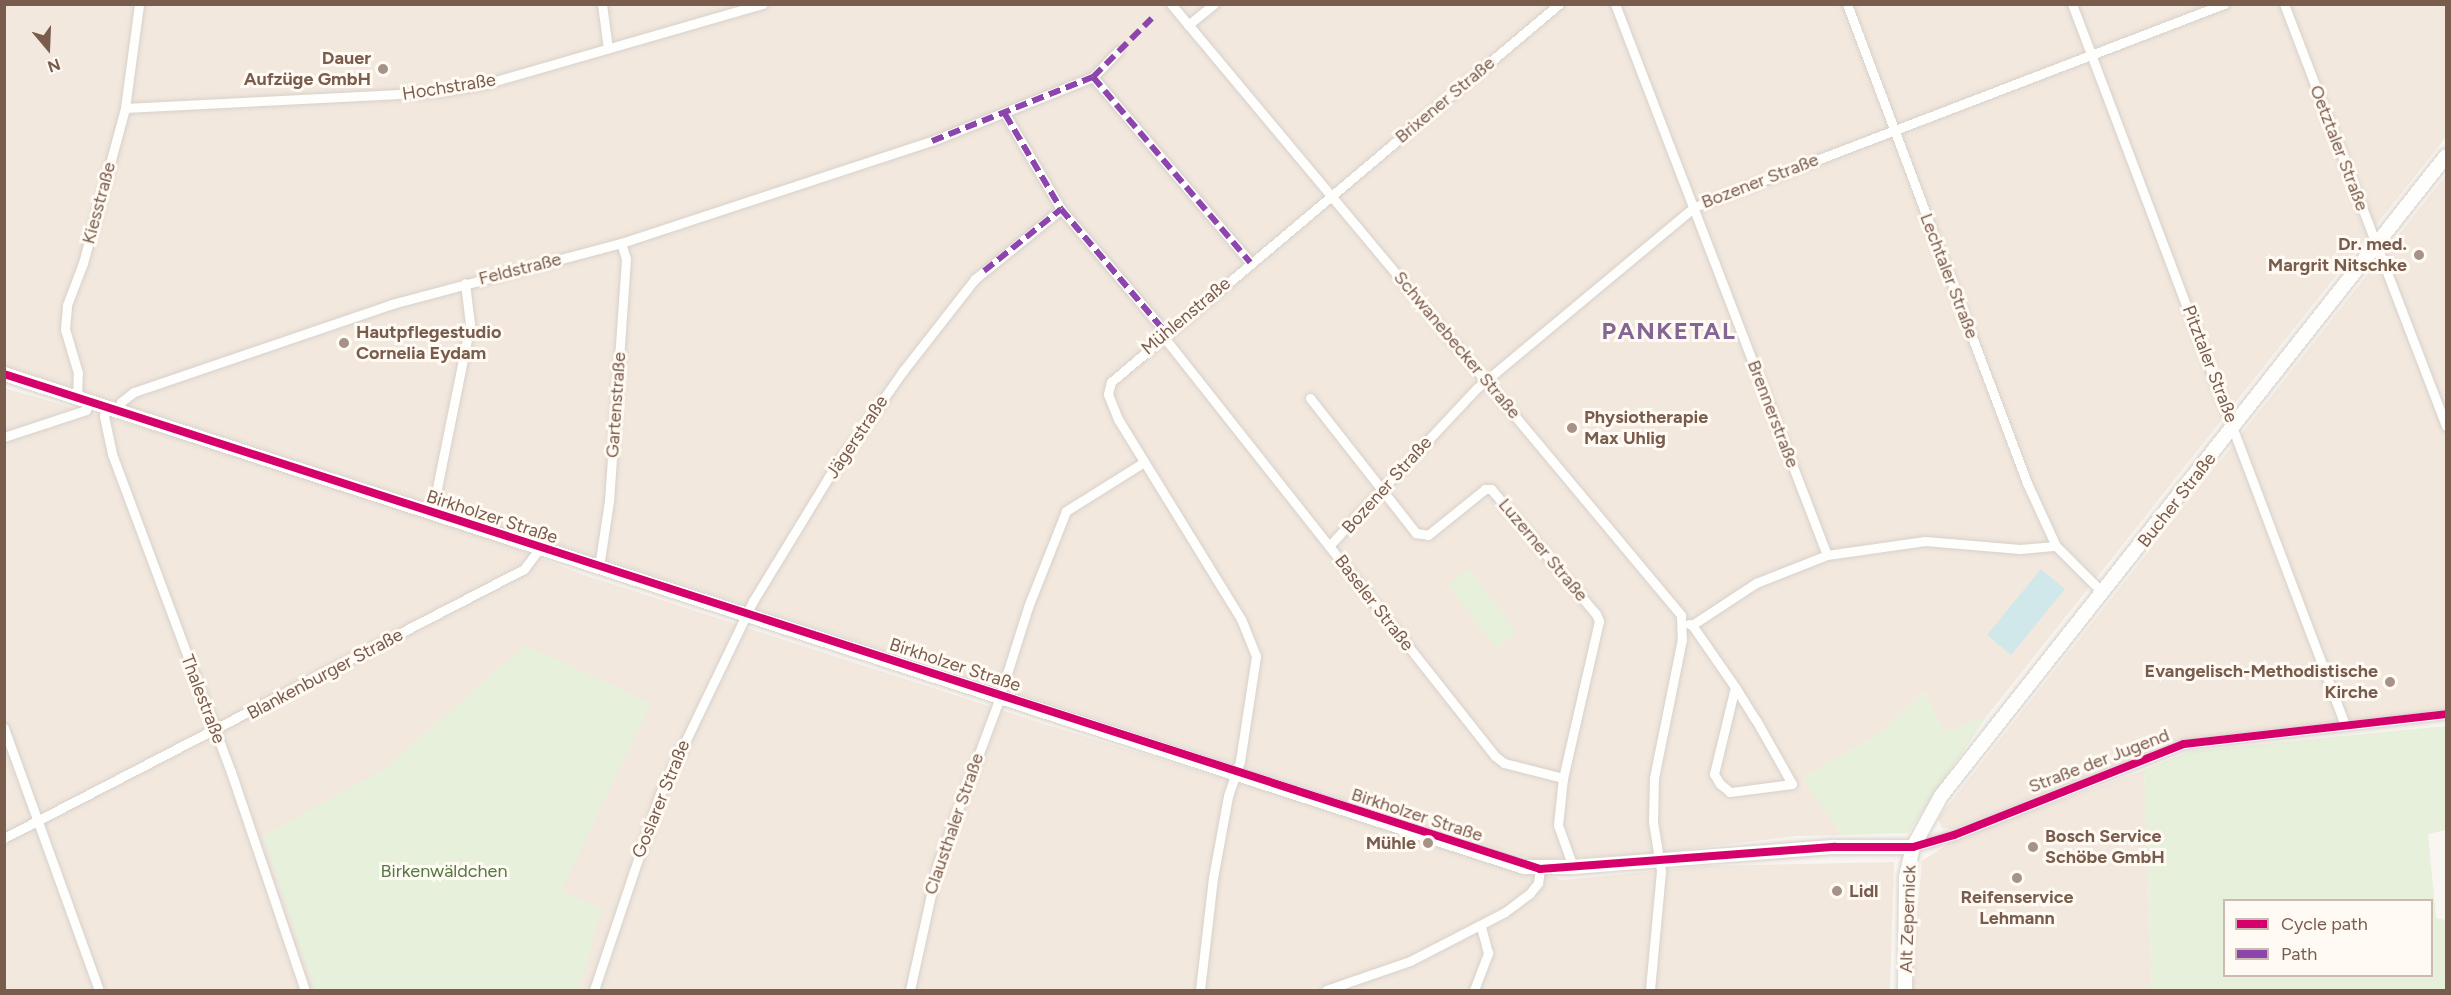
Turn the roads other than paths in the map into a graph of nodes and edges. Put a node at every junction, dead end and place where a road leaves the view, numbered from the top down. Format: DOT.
graph roads {
  1 [pos="139,4"];
  2 [pos="602,4"];
  3 [pos="763,4"];
  4 [pos="1171,4"];
  5 [pos="1214,4"];
  6 [pos="1559,4"];
  7 [pos="1615,4"];
  8 [pos="1847,4"];
  9 [pos="2072,4"];
  10 [pos="2224,4"];
  11 [pos="2284,4"];
  12 [pos="1188,25"];
  13 [pos="608,49"];
  14 [pos="1118,51"];
  15 [pos="2092,55"];
  16 [pos="1093,77"];
  17 [pos="125,108"];
  18 [pos="1005,114"];
  19 [pos="1894,129"];
  20 [pos="2446,156"];
  21 [pos="1330,194"];
  22 [pos="1694,207"];
  23 [pos="1061,208"];
  24 [pos="621,243"];
  25 [pos="2377,245"];
  26 [pos="1250,262"];
  27 [pos="465,283"];
  28 [pos="1164,335"];
  29 [pos="4,374"];
  30 [pos="1486,380"];
  31 [pos="1310,398"];
  32 [pos="83,399"];
  33 [pos="112,409"];
  34 [pos="2446,426"];
  35 [pos="2234,427"];
  36 [pos="4,437"];
  37 [pos="1144,462"];
  38 [pos="1381,491"];
  39 [pos="432,513"];
  40 [pos="1329,546"];
  41 [pos="2056,546"];
  42 [pos="540,548"];
  43 [pos="1827,555"];
  44 [pos="599,567"];
  45 [pos="2103,594"];
  46 [pos="746,614"];
  47 [pos="1688,624"];
  48 [pos="1735,687"];
  49 [pos="1000,696"];
  50 [pos="2446,714"];
  51 [pos="2345,725"];
  52 [pos="4,728"];
  53 [pos="216,731"];
  54 [pos="1235,771"];
  55 [pos="1563,778"];
  56 [pos="38,820"];
  57 [pos="4,838"];
  58 [pos="1913,847"];
  59 [pos="1661,860"];
  60 [pos="1573,867"];
  61 [pos="1540,869"];
  62 [pos="1481,926"];
  63 [pos="99,990"];
  64 [pos="305,990"];
  65 [pos="594,990"];
  66 [pos="910,990"];
  67 [pos="1200,990"];
  68 [pos="1326,990"];
  69 [pos="1474,990"];
  70 [pos="1650,990"];
  71 [pos="1905,990"];
  1 -- 17 [label="street, Kiesstraße"];
  2 -- 13 [label="street"];
  3 -- 13 [label="street, Hochstraße"];
  4 -- 12 [label="street, Schwanebecker Straße"];
  5 -- 12 [label="street"];
  6 -- 21 [label="street, Brixener Straße"];
  7 -- 22 [label="street, Brennerstraße"];
  8 -- 19 [label="street, Lechtaler Straße"];
  9 -- 15 [label="street, Pitztaler Straße"];
  10 -- 15 [label="street, Bozener Straße"];
  11 -- 25 [label="street, Oetztaler Straße"];
  12 -- 21 [label="street, Schwanebecker Straße"];
  13 -- 17 [label="street, Hochstraße"];
  14 -- 16 [label="street"];
  15 -- 19 [label="street, Bozener Straße"];
  15 -- 35 [label="street, Pitztaler Straße"];
  16 -- 18 [label="street, Feldstraße"];
  16 -- 26 [label="street"];
  17 -- 32 [label="street, Kiesstraße"];
  18 -- 23 [label="street, Baseler Straße"];
  18 -- 24 [label="street, Feldstraße"];
  19 -- 22 [label="street, Bozener Straße"];
  19 -- 41 [label="street, Lechtaler Straße"];
  20 -- 25 [label="street, Bucher Straße"];
  21 -- 26 [label="street, Mühlenstraße"];
  21 -- 30 [label="street, Schwanebecker Straße"];
  22 -- 30 [label="street, Bozener Straße"];
  22 -- 43 [label="street, Brennerstraße"];
  23 -- 28 [label="street, Baseler Straße"];
  23 -- 46 [label="street, Jägerstraße"];
  24 -- 27 [label="street, Feldstraße"];
  24 -- 44 [label="street, Gartenstraße"];
  25 -- 34 [label="street, Oetztaler Straße"];
  25 -- 35 [label="street, Bucher Straße"];
  26 -- 28 [label="street, Mühlenstraße"];
  27 -- 33 [label="street, Feldstraße"];
  27 -- 39 [label="street"];
  28 -- 37 [label="street, Mühlenstraße"];
  28 -- 40 [label="street, Baseler Straße"];
  29 -- 32 [label="street, Birkholzer Straße"];
  30 -- 38 [label="street, Bozener Straße"];
  30 -- 47 [label="street, Schwanebecker Straße"];
  31 -- 38 [label="street, Luzerner Straße"];
  32 -- 33 [label="street, Birkholzer Straße"];
  32 -- 36 [label="street"];
  33 -- 39 [label="street, Birkholzer Straße"];
  33 -- 53 [label="street, Thalestraße"];
  35 -- 45 [label="street, Bucher Straße"];
  35 -- 51 [label="street, Pitztaler Straße"];
  37 -- 49 [label="street"];
  37 -- 54 [label="street, Mühlenstraße"];
  38 -- 40 [label="street, Bozener Straße"];
  38 -- 55 [label="street, Luzerner Straße"];
  39 -- 42 [label="street, Birkholzer Straße"];
  40 -- 55 [label="street, Baseler Straße"];
  41 -- 43 [label="street"];
  41 -- 45 [label="street, Lechtaler Straße"];
  42 -- 44 [label="street, Birkholzer Straße"];
  42 -- 53 [label="street, Blankenburger Straße"];
  43 -- 47 [label="street"];
  44 -- 46 [label="street, Birkholzer Straße"];
  45 -- 58 [label="street, Bucher Straße"];
  46 -- 49 [label="street, Birkholzer Straße"];
  46 -- 65 [label="street, Goslarer Straße"];
  47 -- 48 [label="street, Schwanebecker Straße"];
  47 -- 59 [label="street"];
  48 -- 48 [label="street, Schwanebecker Straße"];
  49 -- 54 [label="street, Birkholzer Straße"];
  49 -- 66 [label="street, Clausthaler Straße"];
  50 -- 51 [label="street, Straße der Jugend"];
  51 -- 58 [label="street, Straße der Jugend"];
  52 -- 56 [label="street"];
  53 -- 56 [label="street, Blankenburger Straße"];
  53 -- 64 [label="street, Thalestraße"];
  54 -- 61 [label="street, Birkholzer Straße"];
  54 -- 67 [label="street, Mühlenstraße"];
  55 -- 60 [label="street, Luzerner Straße"];
  56 -- 57 [label="street, Blankenburger Straße"];
  56 -- 63 [label="street"];
  58 -- 59 [label="street, Birkholzer Straße"];
  58 -- 71 [label="street, Alt Zepernick"];
  59 -- 60 [label="street, Birkholzer Straße"];
  59 -- 70 [label="street"];
  60 -- 61 [label="street, Birkholzer Straße"];
  61 -- 62 [label="street"];
  62 -- 68 [label="street"];
  62 -- 69 [label="street"];
}
